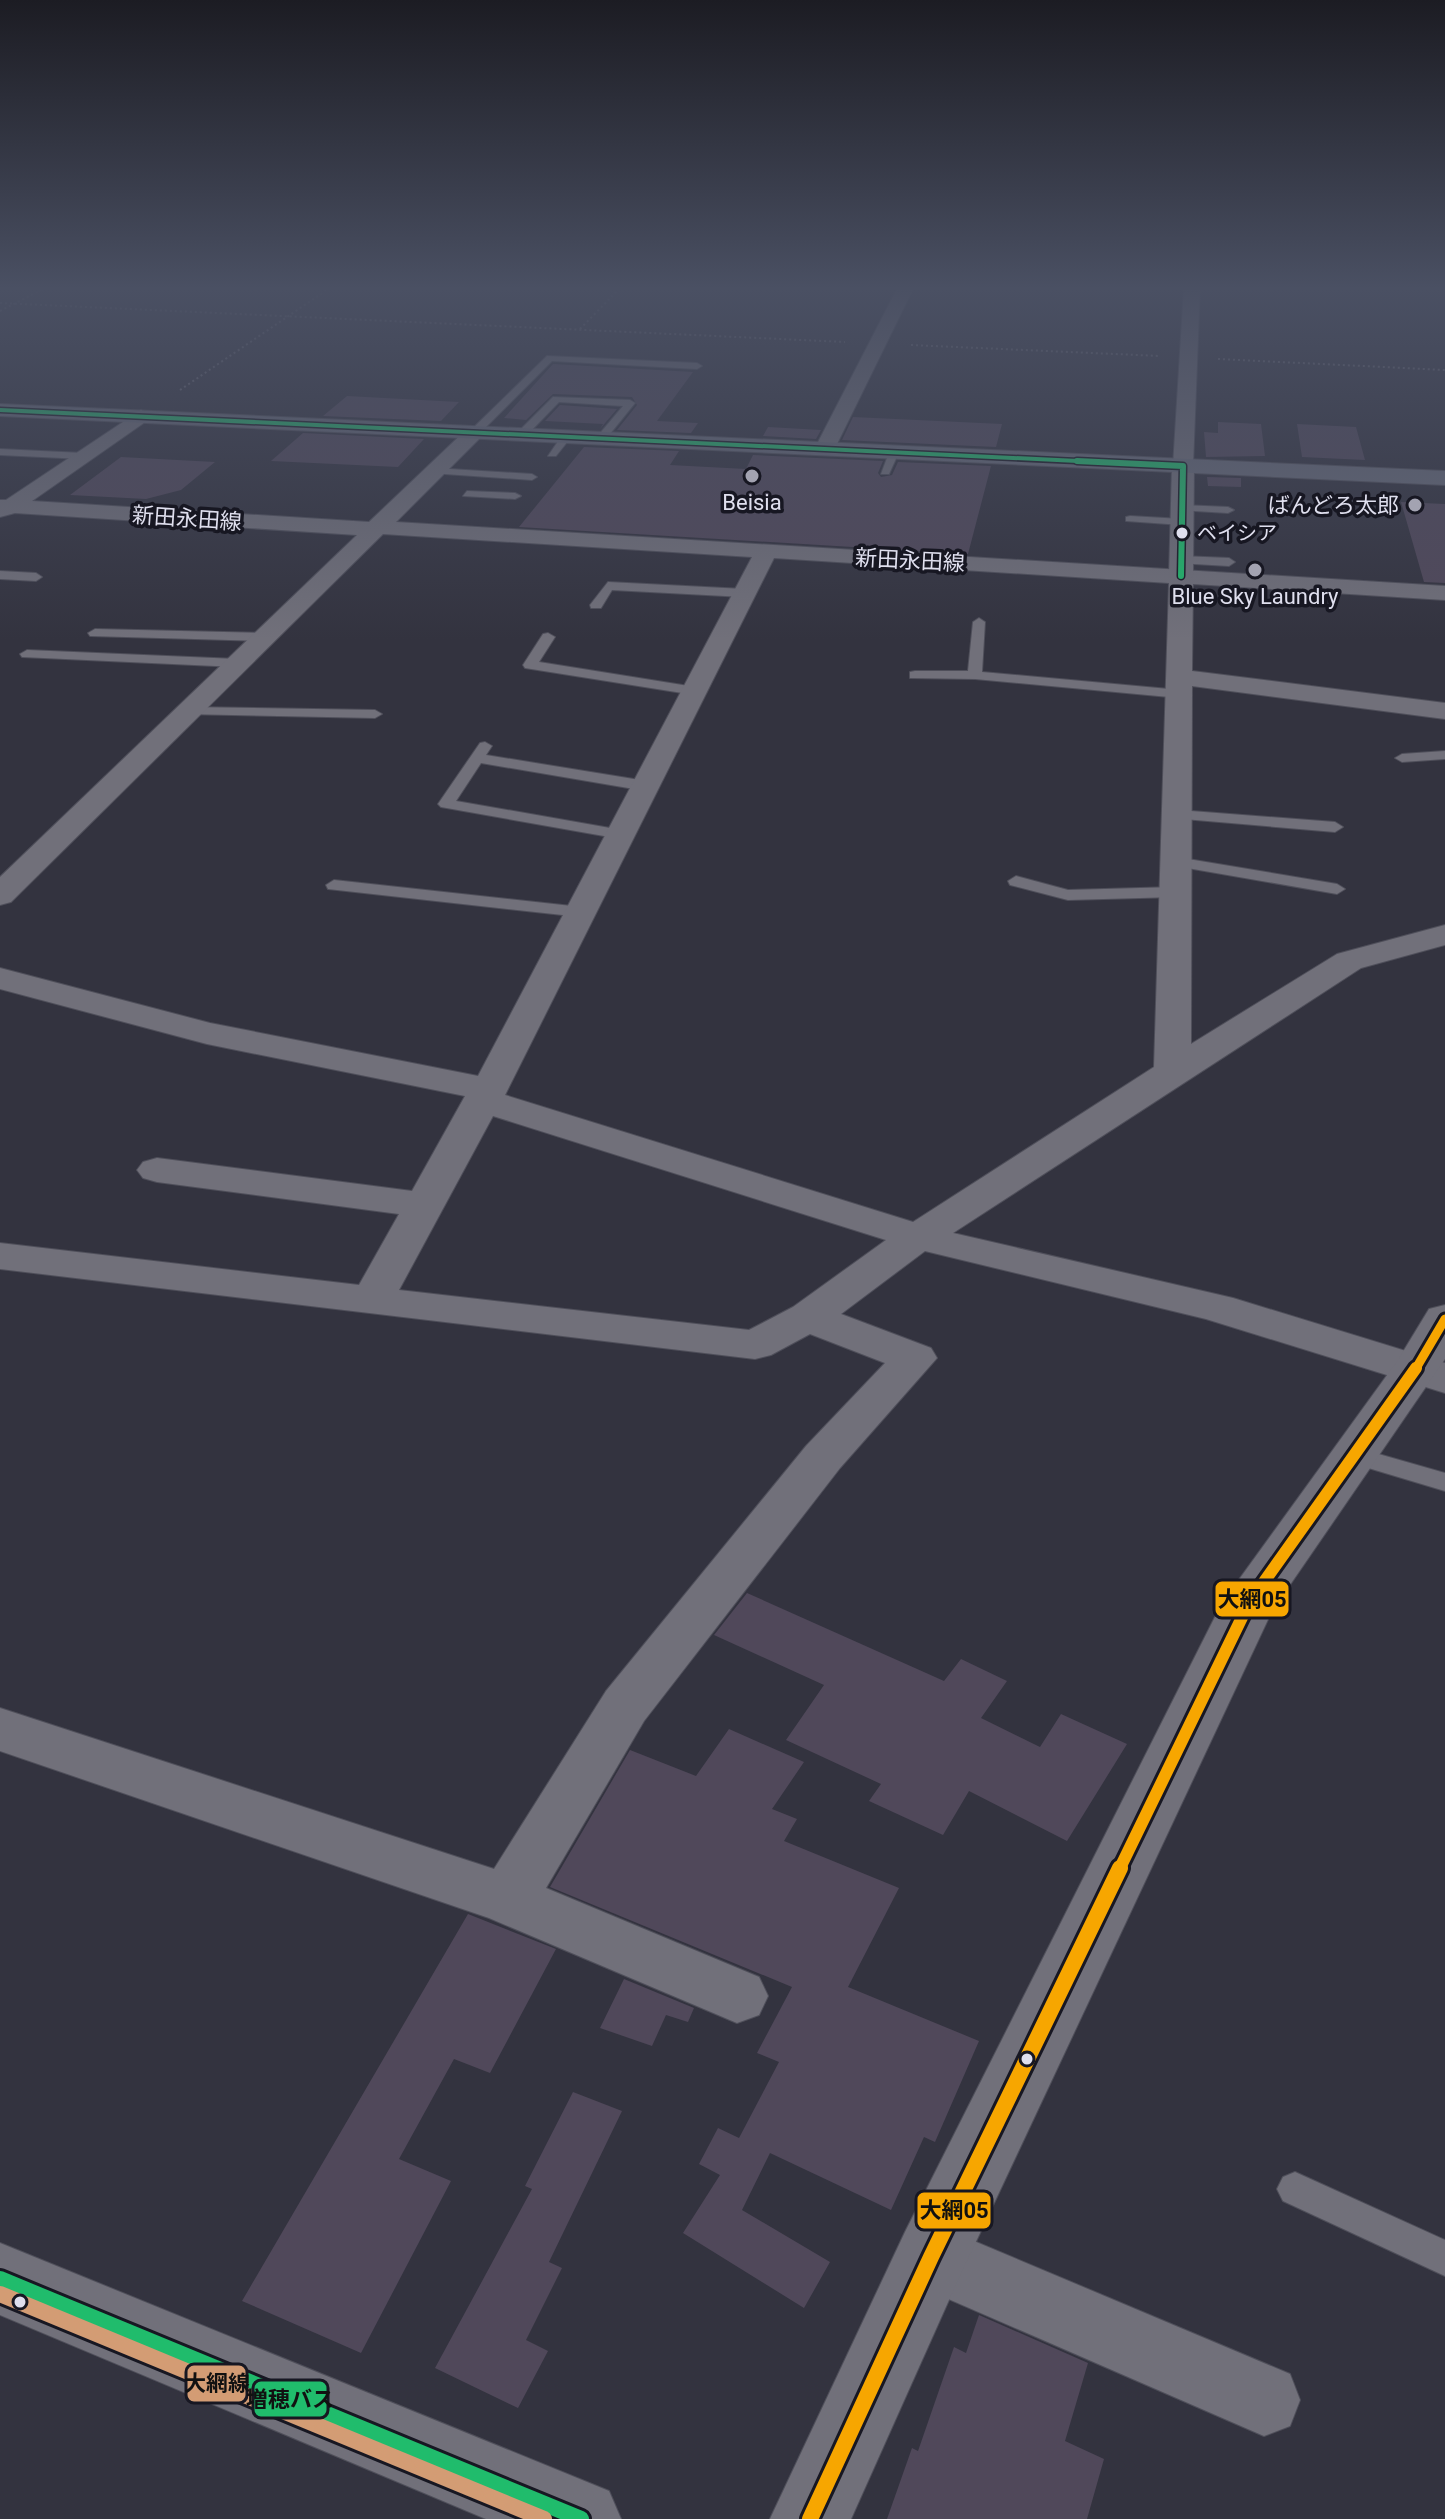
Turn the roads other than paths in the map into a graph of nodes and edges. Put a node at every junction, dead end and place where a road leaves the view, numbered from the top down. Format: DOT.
graph roads {
  1 [pos="503,405"];
  2 [pos="551,405"];
  3 [pos="629,405"];
  4 [pos="845,405"];
  5 [pos="1187,405"];
  6 [pos="0,410"];
  7 [pos="141,416"];
  8 [pos="475,432"];
  9 [pos="522,434"];
  10 [pos="567,436"];
  11 [pos="601,438"];
  12 [pos="825,448"];
  13 [pos="0,452"];
  14 [pos="894,452"];
  15 [pos="552,454"];
  16 [pos="83,456"];
  17 [pos="1183,466"];
  18 [pos="434,471"];
  19 [pos="885,472"];
  20 [pos="532,477"];
  21 [pos="1445,478"];
  22 [pos="467,494"];
  23 [pos="515,496"];
  24 [pos="3,509"];
  25 [pos="1228,510"];
  26 [pos="1182,515"];
  27 [pos="1130,519"];
  28 [pos="375,528"];
  29 [pos="766,552"];
  30 [pos="1229,562"];
  31 [pos="1181,568"];
  32 [pos="0,575"];
  33 [pos="36,577"];
  34 [pos="744,593"];
  35 [pos="1445,593"];
  36 [pos="596,605"];
  37 [pos="979,622"];
  38 [pos="95,633"];
  39 [pos="263,637"];
  40 [pos="548,637"];
  41 [pos="27,654"];
  42 [pos="237,663"];
  43 [pos="915,675"];
  44 [pos="975,675"];
  45 [pos="1181,685"];
  46 [pos="695,691"];
  47 [pos="188,711"];
  48 [pos="1445,711"];
  49 [pos="375,714"];
  50 [pos="1445,755"];
  51 [pos="1402,758"];
  52 [pos="646,786"];
  53 [pos="1178,815"];
  54 [pos="1335,827"];
  55 [pos="621,834"];
  56 [pos="1176,877"];
  57 [pos="1016,881"];
  58 [pos="334,885"];
  59 [pos="1337,889"];
  60 [pos="0,895"];
  61 [pos="581,912"];
  62 [pos="1445,935"];
  63 [pos="0,978"];
  64 [pos="1172,1071"];
  65 [pos="484,1094"];
  66 [pos="157,1170"];
  67 [pos="423,1205"];
  68 [pos="918,1237"];
  69 [pos="0,1256"];
  70 [pos="372,1299"];
  71 [pos="808,1317"];
  72 [pos="1436,1355"];
  73 [pos="1354,1455"];
  74 [pos="1445,1482"];
  75 [pos="0,1729"];
  76 [pos="508,1899"];
  77 [pos="737,1996"];
  78 [pos="1295,2189"];
  79 [pos="931,2257"];
  80 [pos="1445,2258"];
  81 [pos="0,2279"];
  82 [pos="1264,2400"];
  83 [pos="581,2519"];
  84 [pos="810,2519"];
  1 -- 8 [label="lane"];
  2 -- 9 [label="lane"];
  3 -- 11 [label="lane"];
  4 -- 12 [label="street"];
  5 -- 17 [label="street"];
  6 -- 7 [label="highway"];
  7 -- 8 [label="highway"];
  7 -- 16 [label="street"];
  8 -- 9 [label="highway"];
  8 -- 18 [label="street"];
  9 -- 10 [label="highway"];
  10 -- 11 [label="highway"];
  10 -- 15 [label="lane"];
  11 -- 12 [label="highway"];
  12 -- 14 [label="highway"];
  13 -- 16 [label="lane"];
  14 -- 17 [label="highway"];
  14 -- 19 [label="lane"];
  16 -- 24 [label="street"];
  17 -- 21 [label="highway"];
  17 -- 26 [label="street"];
  18 -- 20 [label="lane"];
  18 -- 28 [label="street"];
  22 -- 23 [label="lane"];
  24 -- 28 [label="street, 新田永田線"];
  25 -- 26 [label="lane"];
  26 -- 27 [label="lane"];
  26 -- 31 [label="street"];
  28 -- 29 [label="street, 新田永田線"];
  28 -- 39 [label="street"];
  29 -- 31 [label="street, 新田永田線"];
  29 -- 34 [label="street"];
  30 -- 31 [label="lane"];
  31 -- 35 [label="street, 新田永田線"];
  31 -- 45 [label="street"];
  32 -- 33 [label="lane"];
  34 -- 36 [label="lane"];
  34 -- 46 [label="street"];
  37 -- 44 [label="lane"];
  38 -- 39 [label="lane"];
  39 -- 42 [label="street"];
  40 -- 46 [label="lane"];
  41 -- 42 [label="lane"];
  42 -- 47 [label="street"];
  43 -- 44 [label="lane"];
  44 -- 45 [label="lane"];
  45 -- 48 [label="street"];
  45 -- 53 [label="street"];
  46 -- 52 [label="street"];
  47 -- 49 [label="lane"];
  47 -- 60 [label="street"];
  50 -- 51 [label="lane"];
  52 -- 55 [label="street"];
  52 -- 55 [label="lane"];
  53 -- 54 [label="lane"];
  53 -- 56 [label="street"];
  55 -- 61 [label="street"];
  56 -- 57 [label="lane"];
  56 -- 59 [label="lane"];
  56 -- 64 [label="street"];
  58 -- 61 [label="lane"];
  61 -- 65 [label="street"];
  62 -- 64 [label="street"];
  63 -- 65 [label="street"];
  64 -- 68 [label="street"];
  65 -- 67 [label="street"];
  65 -- 68 [label="street"];
  66 -- 67 [label="street"];
  67 -- 70 [label="street"];
  68 -- 71 [label="street"];
  68 -- 72 [label="street"];
  69 -- 70 [label="street"];
  70 -- 71 [label="street"];
  71 -- 76 [label="street"];
  72 -- 73 [label="street"];
  73 -- 74 [label="lane"];
  73 -- 79 [label="street"];
  75 -- 76 [label="street"];
  76 -- 77 [label="street"];
  78 -- 80 [label="lane"];
  79 -- 82 [label="street"];
  79 -- 84 [label="street"];
  81 -- 83 [label="street"];
}
